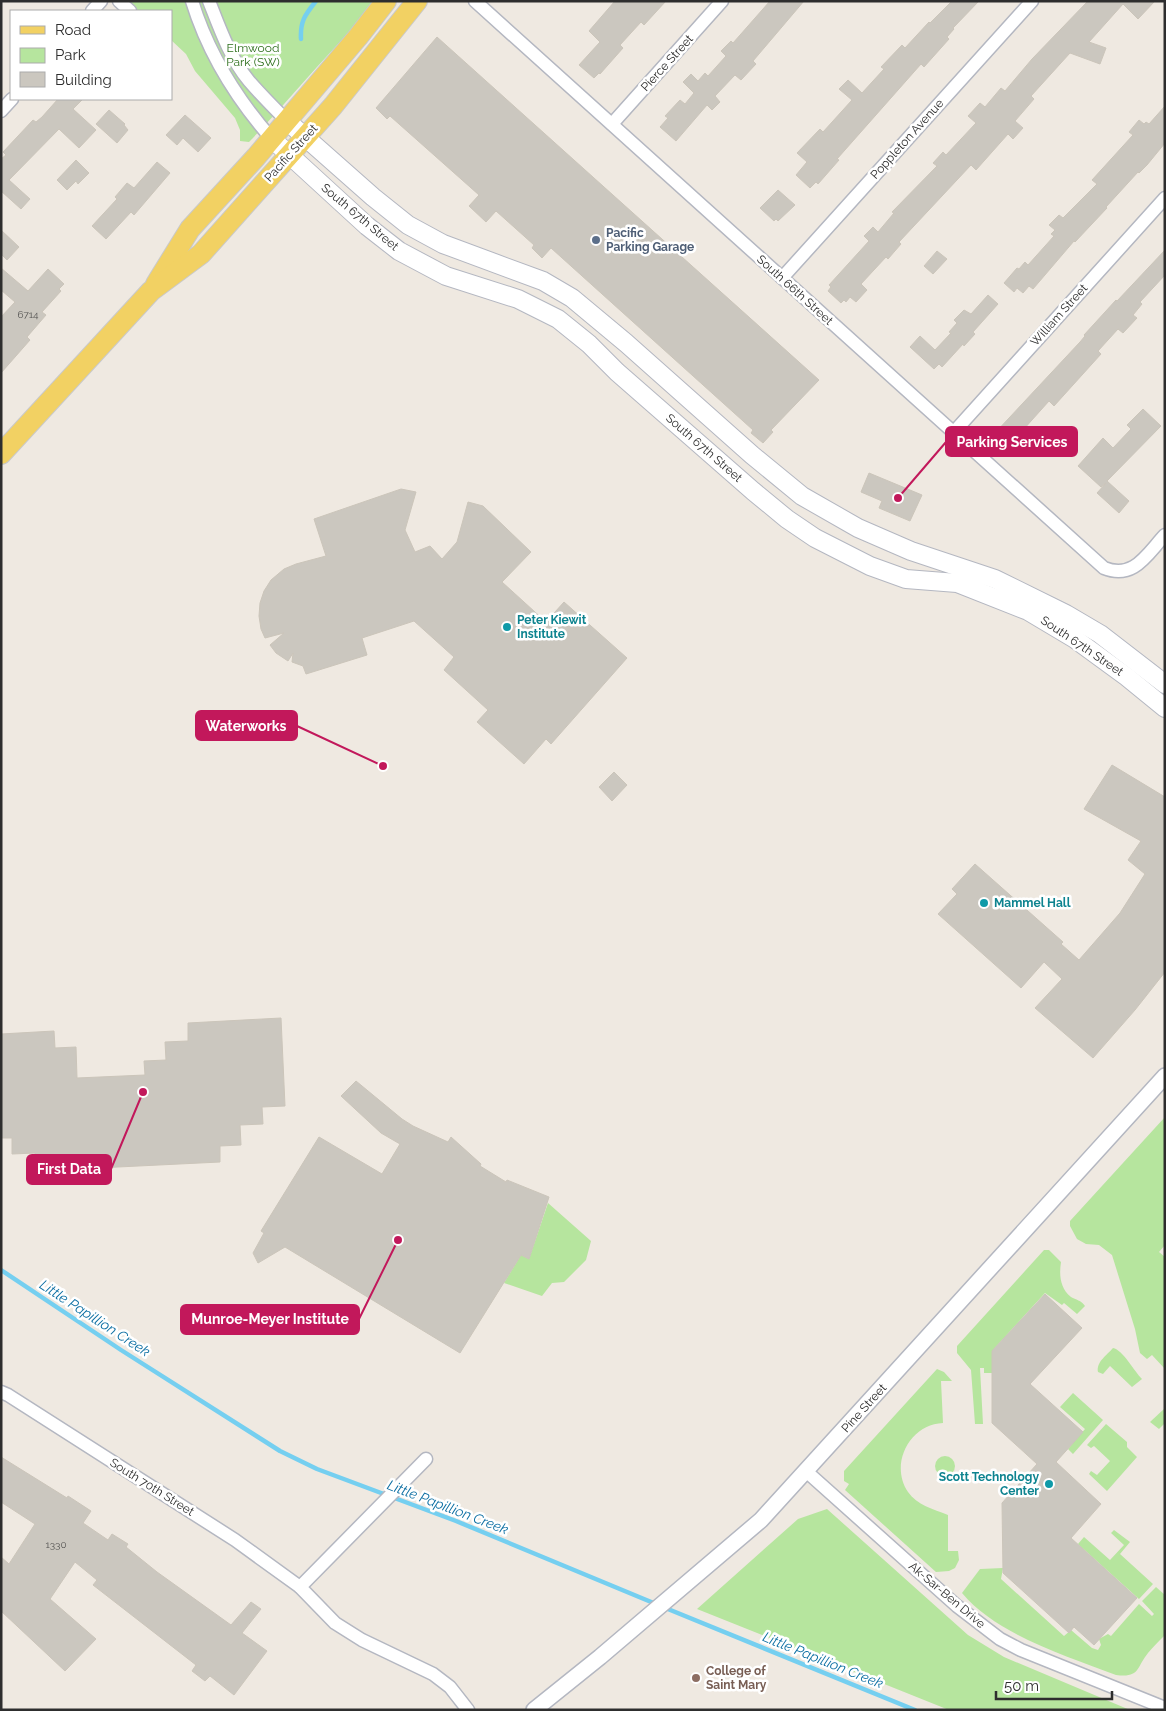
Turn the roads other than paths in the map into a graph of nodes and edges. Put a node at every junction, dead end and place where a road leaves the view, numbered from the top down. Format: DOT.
graph roads {
  1 [pos="119,1"];
  2 [pos="192,1"];
  3 [pos="209,1"];
  4 [pos="386,1"];
  5 [pos="417,1"];
  6 [pos="475,1"];
  7 [pos="722,1"];
  8 [pos="1032,1"];
  9 [pos="129,10"];
  10 [pos="11,100"];
  11 [pos="1,111"];
  12 [pos="287,121"];
  13 [pos="612,124"];
  14 [pos="306,137"];
  15 [pos="271,138"];
  16 [pos="290,156"];
  17 [pos="1165,198"];
  18 [pos="782,278"];
  19 [pos="490,290"];
  20 [pos="151,291"];
  21 [pos="599,320"];
  22 [pos="954,432"];
  23 [pos="1,454"];
  24 [pos="1165,535"];
  25 [pos="1165,684"];
  26 [pos="1165,708"];
  27 [pos="1165,1076"];
  28 [pos="1,1392"];
  29 [pos="426,1460"];
  30 [pos="807,1472"];
  31 [pos="300,1587"];
  32 [pos="1165,1708"];
  33 [pos="468,1710"];
  34 [pos="534,1710"];
  1 -- 9 [label="street"];
  2 -- 15 [label="street"];
  3 -- 12 [label="street"];
  4 -- 12 [label="main road, Pacific Street"];
  5 -- 14 [label="main road, Pacific Street"];
  6 -- 13 [label="street, South 66th Street"];
  7 -- 13 [label="street, Pierce Street"];
  8 -- 18 [label="street, Poppleton Avenue"];
  10 -- 11 [label="street"];
  12 -- 14 [label="main road, South 67th Street"];
  12 -- 15 [label="main road, Pacific Street"];
  13 -- 18 [label="street, South 66th Street"];
  14 -- 16 [label="main road, Pacific Street"];
  14 -- 21 [label="main road, South 67th Street"];
  15 -- 16 [label="main road, South 67th Street"];
  15 -- 20 [label="main road, Pacific Street"];
  16 -- 19 [label="main road, South 67th Street"];
  16 -- 20 [label="main road, Pacific Street"];
  17 -- 22 [label="street, William Street"];
  18 -- 22 [label="street, South 66th Street"];
  19 -- 21 [label="main road"];
  19 -- 26 [label="main road, South 67th Street"];
  20 -- 23 [label="main road, Pacific Street"];
  21 -- 25 [label="main road, South 67th Street"];
  22 -- 24 [label="street, South 66th Street"];
  27 -- 30 [label="street, Pine Street"];
  28 -- 31 [label="street, South 70th Street"];
  29 -- 31 [label="street"];
  30 -- 32 [label="street, Ak-Sar-Ben Drive"];
  30 -- 34 [label="street, Pine Street"];
  31 -- 33 [label="street, South 70th Street"];
}
